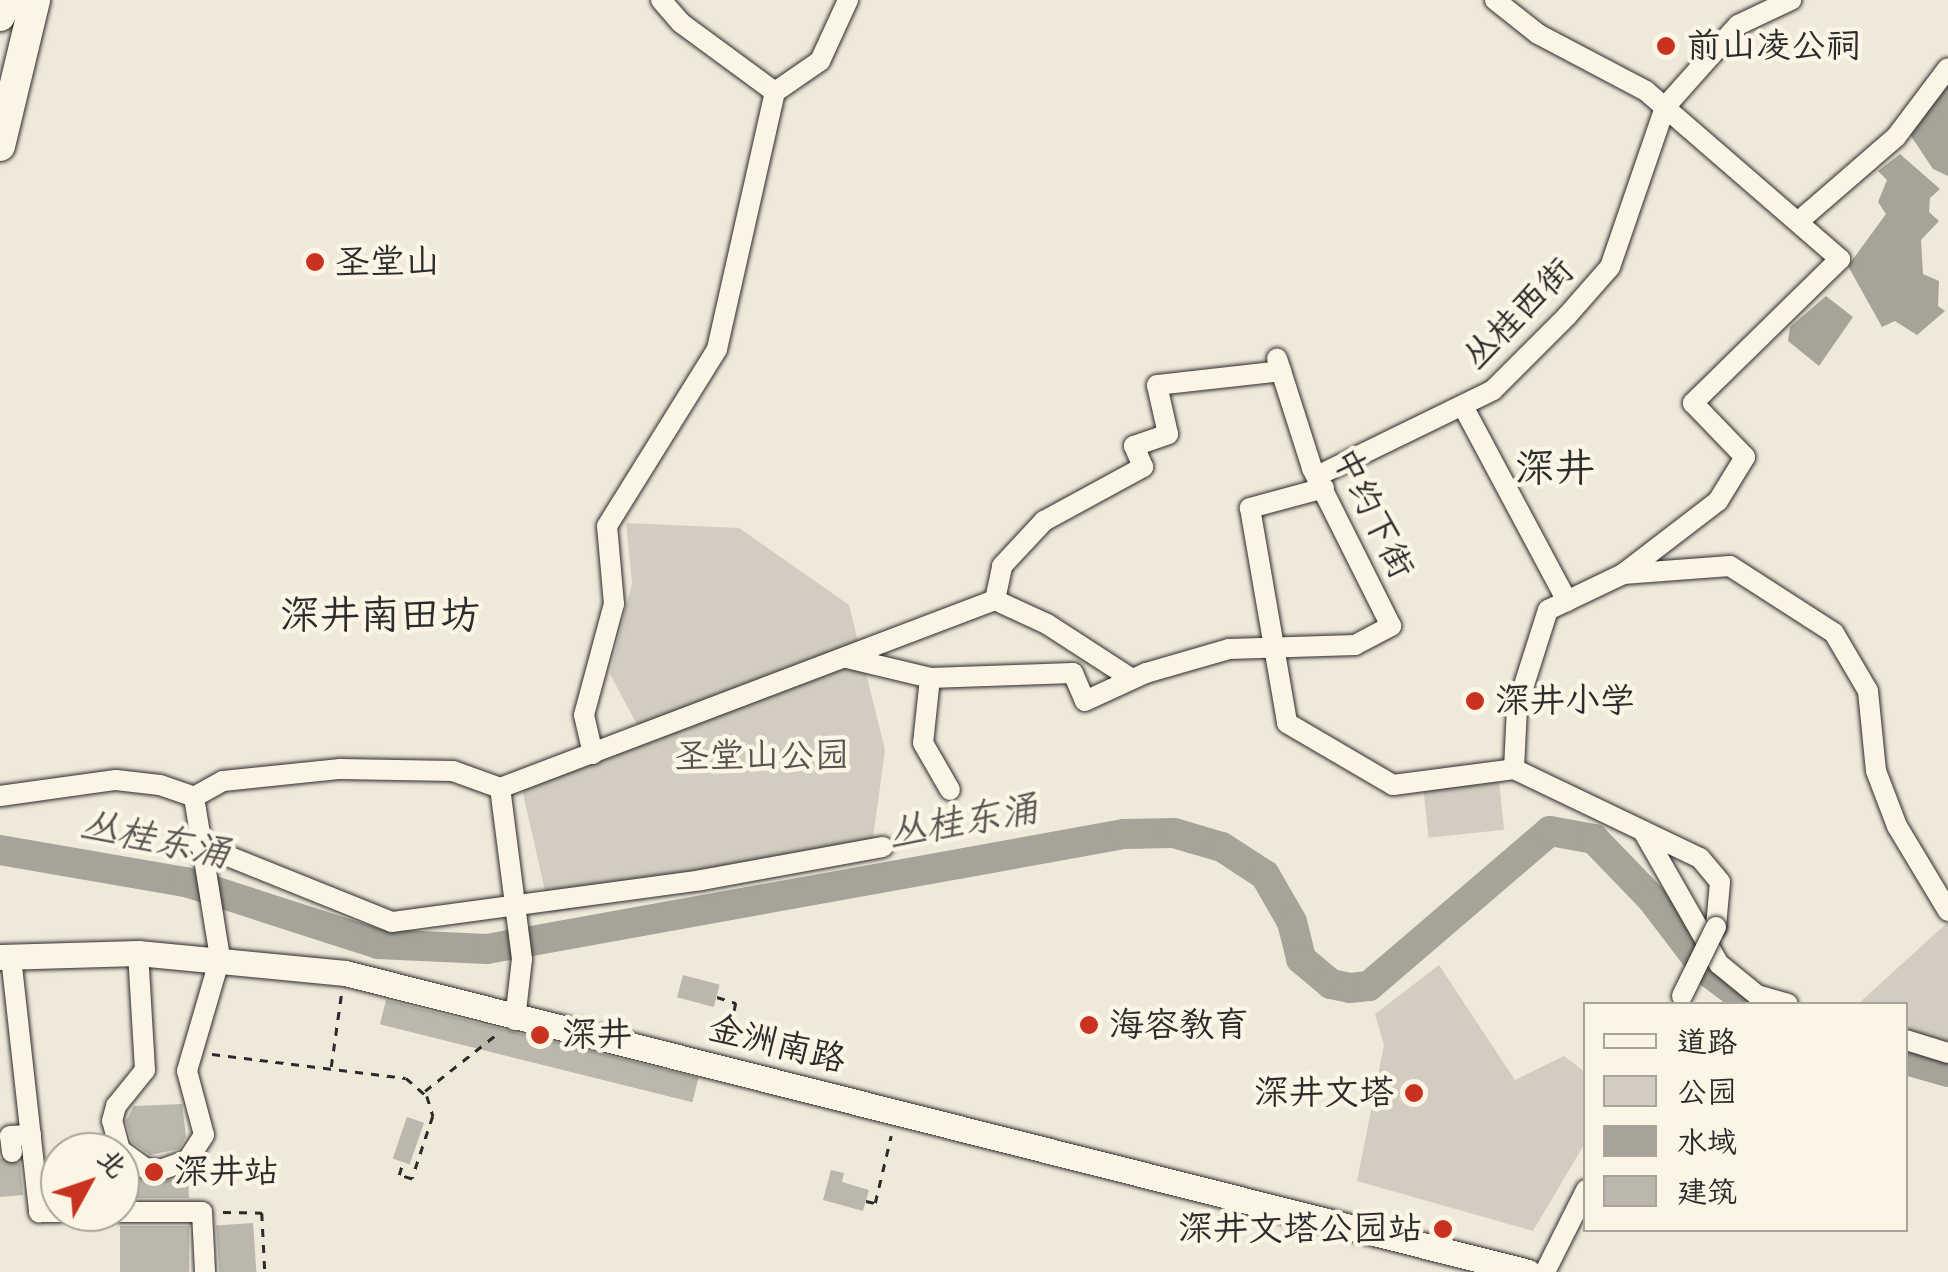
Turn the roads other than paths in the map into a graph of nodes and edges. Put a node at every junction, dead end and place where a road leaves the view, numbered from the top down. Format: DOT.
graph roads {
  1 [pos="9,0"];
  2 [pos="18,0"];
  3 [pos="34,0"];
  4 [pos="661,0"];
  5 [pos="848,0"];
  6 [pos="1495,0"];
  7 [pos="1791,0"];
  8 [pos="0,16"];
  9 [pos="1948,68"];
  10 [pos="0,72"];
  11 [pos="775,92"];
  12 [pos="1665,106"];
  13 [pos="0,146"];
  14 [pos="1799,221"];
  15 [pos="1464,408"];
  16 [pos="1321,482"];
  17 [pos="1623,574"];
  18 [pos="996,600"];
  19 [pos="1567,601"];
  20 [pos="1273,648"];
  21 [pos="847,658"];
  22 [pos="930,678"];
  23 [pos="1132,678"];
  24 [pos="593,754"];
  25 [pos="1514,769"];
  26 [pos="500,788"];
  27 [pos="950,790"];
  28 [pos="0,796"];
  29 [pos="194,797"];
  30 [pos="1643,832"];
  31 [pos="883,846"];
  32 [pos="200,854"];
  33 [pos="1948,910"];
  34 [pos="517,916"];
  35 [pos="138,953"];
  36 [pos="6,957"];
  37 [pos="220,958"];
  38 [pos="1680,1000"];
  39 [pos="1781,1002"];
  40 [pos="515,1020"];
  41 [pos="1908,1041"];
  42 [pos="1948,1053"];
  43 [pos="31,1135"];
  44 [pos="12,1152"];
  45 [pos="1583,1196"];
  46 [pos="40,1212"];
  47 [pos="140,1212"];
  48 [pos="205,1272"];
  49 [pos="1528,1272"];
  50 [pos="1545,1272"];
  1 -- 8 [label="highway"];
  2 -- 10 [label="highway"];
  3 -- 13 [label="highway"];
  4 -- 11 [label="street"];
  5 -- 11 [label="street"];
  6 -- 12 [label="street"];
  7 -- 12 [label="street"];
  9 -- 14 [label="street"];
  11 -- 24 [label="street"];
  12 -- 14 [label="street"];
  12 -- 15 [label="street, 丛桂西街"];
  14 -- 17 [label="street"];
  15 -- 16 [label="street, 丛桂西街"];
  15 -- 19 [label="street"];
  16 -- 18 [label="street, 中约下街"];
  16 -- 20 [label="street, 丛桂西街"];
  16 -- 20 [label="street, 中约下街"];
  17 -- 19 [label="street"];
  17 -- 33 [label="street"];
  18 -- 21 [label="street"];
  18 -- 23 [label="street"];
  19 -- 25 [label="street"];
  20 -- 23 [label="street, 中约下街"];
  20 -- 25 [label="street"];
  21 -- 22 [label="street"];
  21 -- 24 [label="street"];
  22 -- 23 [label="street, 中约下街"];
  22 -- 27 [label="street"];
  24 -- 26 [label="street"];
  25 -- 30 [label="street"];
  26 -- 29 [label="street"];
  26 -- 34 [label="street"];
  28 -- 29 [label="street"];
  29 -- 32 [label="street"];
  30 -- 38 [label="street, bridge"];
  30 -- 39 [label="street"];
  31 -- 34 [label="street"];
  32 -- 34 [label="street"];
  32 -- 37 [label="street"];
  34 -- 40 [label="street"];
  35 -- 36 [label="main road, 金洲南路"];
  35 -- 37 [label="main road, 金洲南路"];
  35 -- 37 [label="street"];
  36 -- 43 [label="street"];
  37 -- 40 [label="main road, 金洲南路"];
  40 -- 49 [label="main road, 金洲南路"];
  41 -- 42 [label="street"];
  43 -- 44 [label="street"];
  43 -- 46 [label="street"];
  45 -- 50 [label="street"];
  47 -- 48 [label="street"];
}
